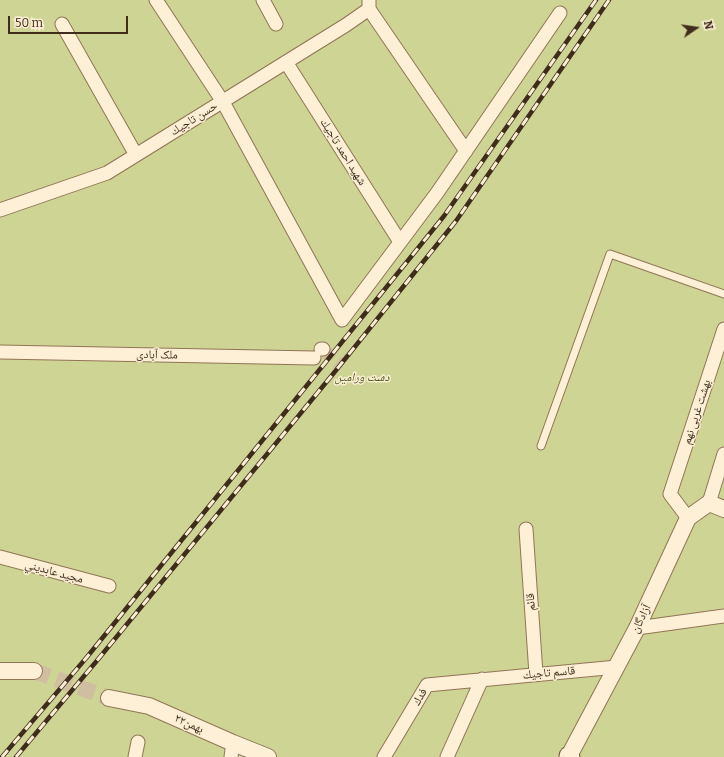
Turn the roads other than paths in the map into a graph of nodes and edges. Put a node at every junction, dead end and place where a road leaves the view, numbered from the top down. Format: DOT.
graph roads {
  1 [pos="156,0"];
  2 [pos="263,0"];
  3 [pos="369,5"];
  4 [pos="560,13"];
  5 [pos="62,24"];
  6 [pos="276,24"];
  7 [pos="286,62"];
  8 [pos="223,102"];
  9 [pos="466,151"];
  10 [pos="136,155"];
  11 [pos="0,210"];
  12 [pos="400,242"];
  13 [pos="724,294"];
  14 [pos="724,329"];
  15 [pos="0,352"];
  16 [pos="319,352"];
  17 [pos="541,446"];
  18 [pos="724,454"];
  19 [pos="709,503"];
  20 [pos="724,509"];
  21 [pos="688,518"];
  22 [pos="526,529"];
  23 [pos="0,557"];
  24 [pos="109,586"];
  25 [pos="724,616"];
  26 [pos="637,628"];
  27 [pos="617,666"];
  28 [pos="0,671"];
  29 [pos="34,671"];
  30 [pos="536,674"];
  31 [pos="482,679"];
  32 [pos="109,698"];
  33 [pos="138,742"];
  34 [pos="232,750"];
  35 [pos="135,757"];
  36 [pos="268,757"];
  37 [pos="384,757"];
  38 [pos="447,757"];
  39 [pos="569,757"];
  1 -- 8 [label="street"];
  2 -- 6 [label="street"];
  3 -- 7 [label="street, حسن تاجيك"];
  3 -- 9 [label="street"];
  4 -- 9 [label="street"];
  5 -- 10 [label="street"];
  7 -- 8 [label="street, حسن تاجيك"];
  7 -- 12 [label="street, شهيد احمد تاجيك"];
  8 -- 10 [label="street, حسن تاجيك"];
  8 -- 12 [label="street"];
  9 -- 12 [label="street"];
  10 -- 11 [label="street, حسن تاجيك"];
  13 -- 17 [label="lane"];
  14 -- 21 [label="street, بهشت غربی نهم"];
  15 -- 16 [label="street, ملک آبادی"];
  18 -- 19 [label="street"];
  19 -- 20 [label="street"];
  19 -- 21 [label="street, آزادگان"];
  21 -- 26 [label="street, آزادگان"];
  22 -- 30 [label="street, قائم"];
  23 -- 24 [label="street, مجيد عابديني"];
  25 -- 26 [label="street"];
  26 -- 27 [label="street, آزادگان"];
  27 -- 30 [label="street, قاسم تاجيك"];
  27 -- 39 [label="street, آزادگان"];
  28 -- 29 [label="street"];
  30 -- 31 [label="street, قاسم تاجيك"];
  31 -- 37 [label="street, فدك"];
  31 -- 38 [label="street"];
  32 -- 34 [label="street, ۲۲بهمن"];
  33 -- 35 [label="street"];
  34 -- 36 [label="street, ۲۲بهمن"];
}
